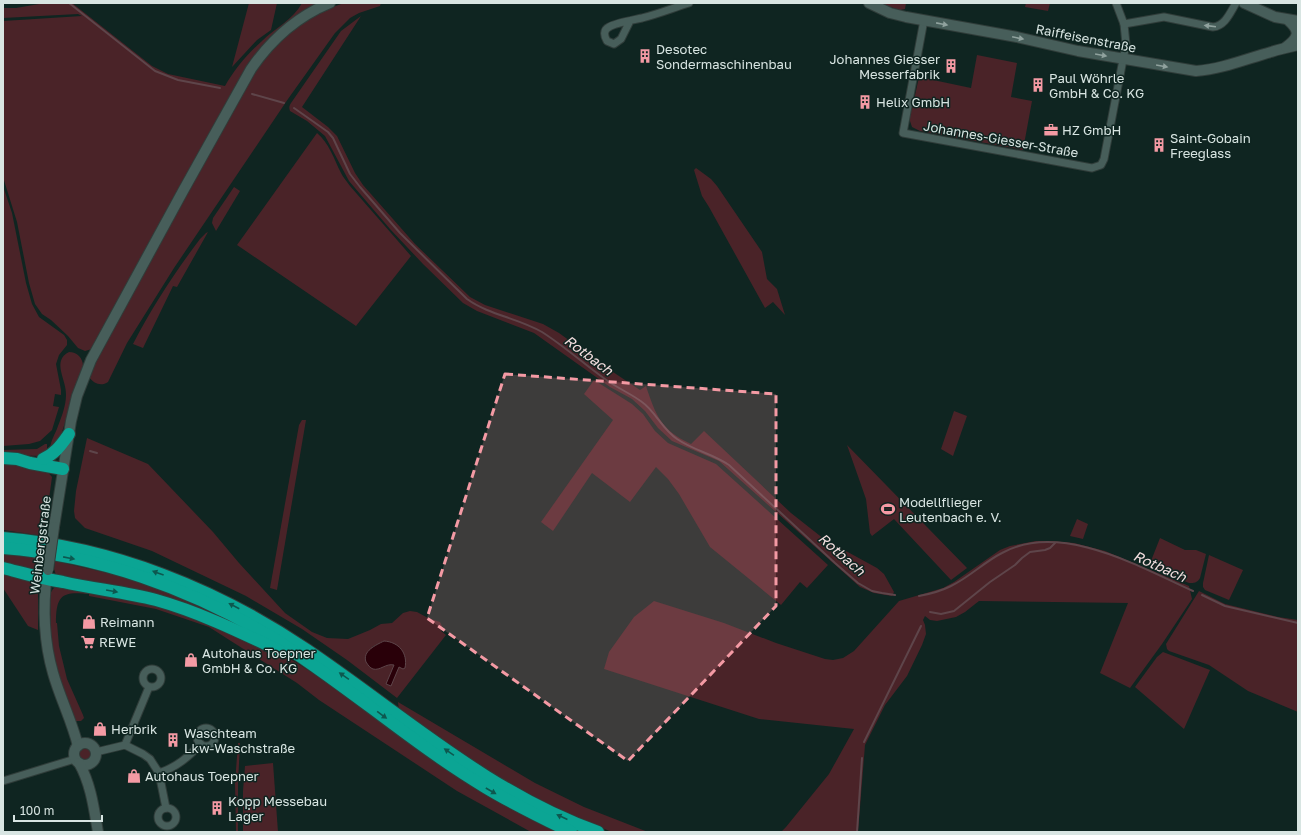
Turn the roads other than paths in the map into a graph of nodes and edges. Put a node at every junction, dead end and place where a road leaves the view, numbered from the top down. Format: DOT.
graph roads {
  1 [pos="330,3"];
  2 [pos="689,3"];
  3 [pos="869,3"];
  4 [pos="1116,3"];
  5 [pos="1236,3"];
  6 [pos="1244,3"];
  7 [pos="924,20"];
  8 [pos="630,21"];
  9 [pos="1293,21"];
  10 [pos="1124,24"];
  11 [pos="1298,45"];
  12 [pos="1285,48"];
  13 [pos="1124,59"];
  14 [pos="68,434"];
  15 [pos="3,458"];
  16 [pos="17,459"];
  17 [pos="43,459"];
  18 [pos="64,465"];
  19 [pos="3,533"];
  20 [pos="3,538"];
  21 [pos="22,540"];
  22 [pos="3,548"];
  23 [pos="3,568"];
  24 [pos="47,575"];
  25 [pos="301,656"];
  26 [pos="149,687"];
  27 [pos="70,718"];
  28 [pos="201,744"];
  29 [pos="125,745"];
  30 [pos="78,746"];
  31 [pos="93,748"];
  32 [pos="77,761"];
  33 [pos="92,762"];
  34 [pos="159,773"];
  35 [pos="4,779"];
  36 [pos="90,793"];
  37 [pos="166,808"];
  38 [pos="98,832"];
  39 [pos="571,832"];
  40 [pos="598,832"];
  1 -- 14 [label="main road, Weinbergstraße"];
  2 -- 8 [label="street"];
  3 -- 7 [label="main road, Raiffeisenstraße"];
  4 -- 10 [label="street"];
  5 -- 10 [label="street, one-way"];
  6 -- 9 [label="main road"];
  7 -- 13 [label="main road, Raiffeisenstraße, one-way"];
  7 -- 13 [label="street, Johannes-Giesser-Straße"];
  9 -- 12 [label="main road"];
  10 -- 13 [label="street"];
  11 -- 12 [label="main road, Raiffeisenstraße"];
  13 -- 12 [label="main road, Raiffeisenstraße, one-way"];
  14 -- 17 [label="highway"];
  14 -- 18 [label="main road, Weinbergstraße"];
  15 -- 16 [label="highway"];
  16 -- 17 [label="highway"];
  16 -- 18 [label="highway"];
  17 -- 18 [label="highway"];
  18 -- 24 [label="main road, Weinbergstraße, bridge"];
  19 -- 21 [label="highway"];
  20 -- 21 [label="highway"];
  40 -- 21 [label="highway, one-way"];
  22 -- 25 [label="highway, one-way"];
  23 -- 24 [label="highway"];
  24 -- 25 [label="highway, one-way"];
  24 -- 27 [label="main road, Weinbergstraße"];
  25 -- 39 [label="highway, one-way"];
  26 -- 29 [label="street"];
  27 -- 30 [label="main road, Weinbergstraße"];
  27 -- 31 [label="main road, Weinbergstraße"];
  28 -- 34 [label="street"];
  29 -- 31 [label="street"];
  29 -- 34 [label="street"];
  30 -- 31 [label="main road"];
  30 -- 32 [label="main road, Weinbergstraße"];
  31 -- 33 [label="main road"];
  32 -- 33 [label="main road"];
  32 -- 35 [label="street"];
  32 -- 36 [label="main road"];
  33 -- 36 [label="main road"];
  34 -- 37 [label="street"];
  36 -- 38 [label="main road"];
}
